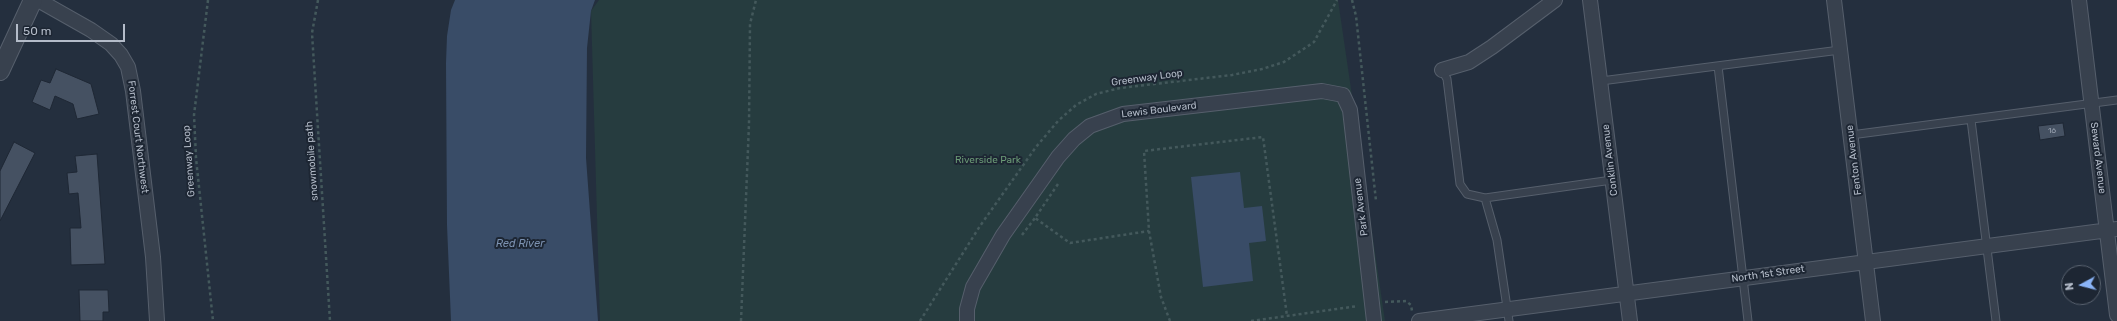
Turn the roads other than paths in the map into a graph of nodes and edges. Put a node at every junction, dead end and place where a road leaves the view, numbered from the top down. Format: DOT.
graph roads {
  1 [pos="33,0"];
  2 [pos="38,0"];
  3 [pos="1555,0"];
  4 [pos="1590,0"];
  5 [pos="1834,0"];
  6 [pos="2079,0"];
  7 [pos="1840,50"];
  8 [pos="1718,66"];
  9 [pos="1442,70"];
  10 [pos="0,71"];
  11 [pos="1601,81"];
  12 [pos="1343,95"];
  13 [pos="2117,100"];
  14 [pos="2091,103"];
  15 [pos="1971,120"];
  16 [pos="1851,135"];
  17 [pos="1612,180"];
  18 [pos="1485,198"];
  19 [pos="2112,230"];
  20 [pos="1987,246"];
  21 [pos="1866,261"];
  22 [pos="1742,278"];
  23 [pos="1626,293"];
  24 [pos="1508,315"];
  25 [pos="2117,315"];
  26 [pos="1416,318"];
  27 [pos="157,321"];
  28 [pos="967,321"];
  29 [pos="1374,321"];
  30 [pos="1630,321"];
  31 [pos="1748,321"];
  32 [pos="1873,321"];
  33 [pos="1996,321"];
  1 -- 10 [label="street"];
  2 -- 27 [label="street, Forrest Court Northwest"];
  3 -- 9 [label="street"];
  4 -- 11 [label="street, Conklin Avenue"];
  5 -- 7 [label="street, Fenton Avenue"];
  6 -- 14 [label="street, Seward Avenue"];
  7 -- 8 [label="lane"];
  7 -- 16 [label="street, Fenton Avenue"];
  8 -- 11 [label="lane"];
  8 -- 22 [label="lane"];
  9 -- 18 [label="lane"];
  11 -- 17 [label="street, Conklin Avenue"];
  12 -- 28 [label="street, Lewis Boulevard"];
  12 -- 29 [label="street, Park Avenue"];
  13 -- 14 [label="lane"];
  14 -- 15 [label="lane"];
  14 -- 19 [label="street, Seward Avenue"];
  15 -- 16 [label="lane"];
  15 -- 20 [label="lane"];
  16 -- 21 [label="street, Fenton Avenue"];
  17 -- 18 [label="lane"];
  17 -- 23 [label="street, Conklin Avenue"];
  18 -- 24 [label="lane"];
  19 -- 20 [label="street, North 1st Street"];
  19 -- 25 [label="street, Seward Avenue"];
  20 -- 21 [label="street, North 1st Street"];
  20 -- 33 [label="lane"];
  21 -- 22 [label="street, North 1st Street"];
  21 -- 32 [label="street, Fenton Avenue"];
  22 -- 23 [label="street, North 1st Street"];
  22 -- 31 [label="lane"];
  23 -- 24 [label="street, North 1st Street"];
  23 -- 30 [label="street, Conklin Avenue"];
  24 -- 26 [label="street, North 1st Street"];
}
